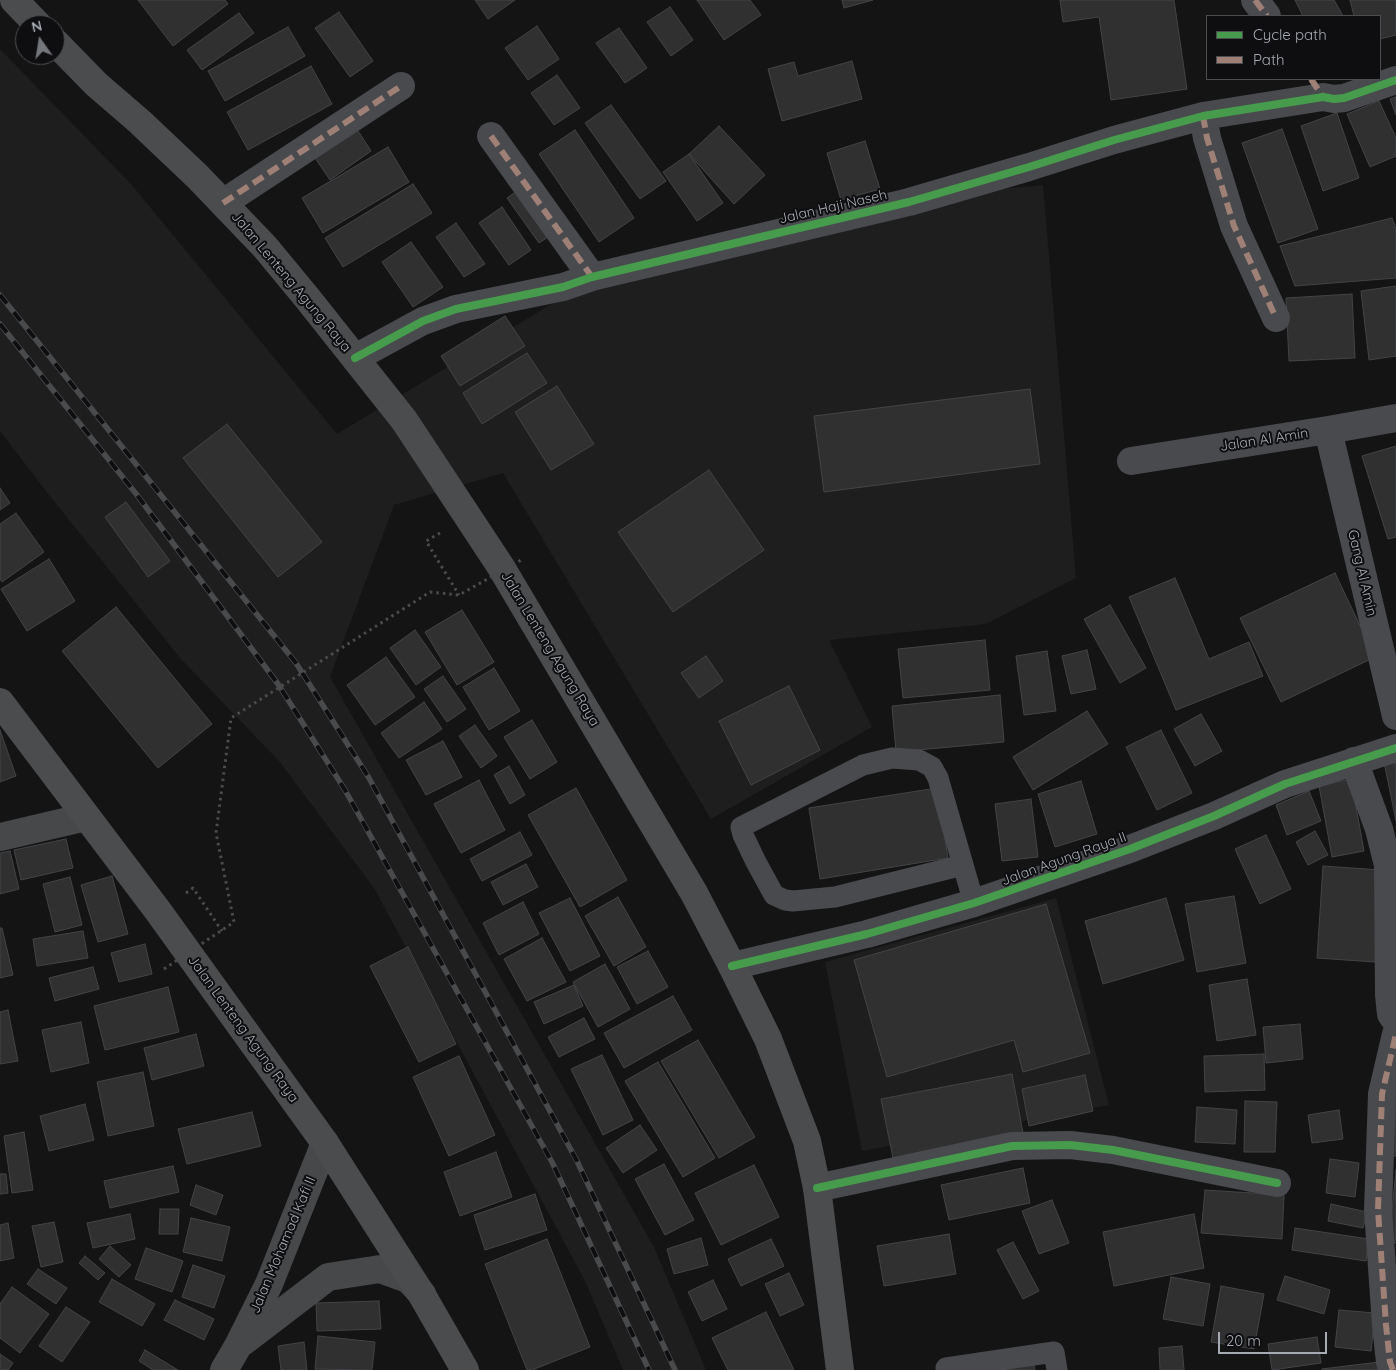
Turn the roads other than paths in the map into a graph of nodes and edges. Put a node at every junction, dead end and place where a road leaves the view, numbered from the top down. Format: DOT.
graph roads {
  1 [pos="14,0"];
  2 [pos="1255,0"];
  3 [pos="28,15"];
  4 [pos="1266,15"];
  5 [pos="65,52"];
  6 [pos="1396,80"];
  7 [pos="401,86"];
  8 [pos="1317,88"];
  9 [pos="1203,116"];
  10 [pos="492,136"];
  11 [pos="223,203"];
  12 [pos="592,277"];
  13 [pos="1276,318"];
  14 [pos="355,358"];
  15 [pos="1396,418"];
  16 [pos="1328,430"];
  17 [pos="1131,461"];
  18 [pos="0,702"];
  19 [pos="1396,716"];
  20 [pos="1396,748"];
  21 [pos="1354,761"];
  22 [pos="86,817"];
  23 [pos="0,837"];
  24 [pos="963,865"];
  25 [pos="974,903"];
  26 [pos="732,966"];
  27 [pos="1396,1021"];
  28 [pos="1396,1034"];
  29 [pos="325,1143"];
  30 [pos="1277,1183"];
  31 [pos="816,1188"];
  32 [pos="422,1295"];
  33 [pos="238,1346"];
  34 [pos="941,1369"];
  35 [pos="224,1370"];
  36 [pos="465,1370"];
  37 [pos="840,1370"];
  38 [pos="1057,1370"];
  39 [pos="1393,1370"];
  1 -- 3 [label="main road"];
  2 -- 4 [label="street"];
  5 -- 11 [label="main road, Jalan Lenteng Agung Raya"];
  6 -- 8 [label="street"];
  7 -- 11 [label="street"];
  8 -- 9 [label="street, Jalan Haji Naseh"];
  9 -- 12 [label="street, Jalan Haji Naseh"];
  9 -- 13 [label="street"];
  10 -- 12 [label="street"];
  11 -- 14 [label="main road, Jalan Lenteng Agung Raya"];
  12 -- 14 [label="street, Jalan Haji Naseh"];
  14 -- 26 [label="main road, Jalan Lenteng Agung Raya"];
  15 -- 16 [label="street, Jalan Al Amin"];
  16 -- 17 [label="street, Jalan Al Amin"];
  16 -- 19 [label="street, Gang Al Amin"];
  18 -- 22 [label="main road, Jalan Lenteng Agung Raya"];
  20 -- 21 [label="street, Jalan Agung Raya II"];
  21 -- 25 [label="street, Jalan Agung Raya II"];
  21 -- 27 [label="street"];
  22 -- 23 [label="main road"];
  22 -- 29 [label="main road, Jalan Lenteng Agung Raya"];
  24 -- 24 [label="lane"];
  24 -- 25 [label="lane"];
  25 -- 26 [label="street, Jalan Agung Raya II"];
  26 -- 31 [label="main road, Jalan Lenteng Agung Raya"];
  28 -- 39 [label="street"];
  29 -- 32 [label="main road, Jalan Lenteng Agung Raya"];
  29 -- 33 [label="main road, Jalan Mohamad Kafi II"];
  30 -- 31 [label="street"];
  31 -- 37 [label="main road, Jalan Lenteng Agung Raya"];
  32 -- 33 [label="main road, Jalan Mohamad Kafi II"];
  32 -- 36 [label="main road, Jalan Lenteng Agung Raya"];
  33 -- 35 [label="main road, Jalan Mohamad Kafi II"];
  34 -- 38 [label="lane"];
}
